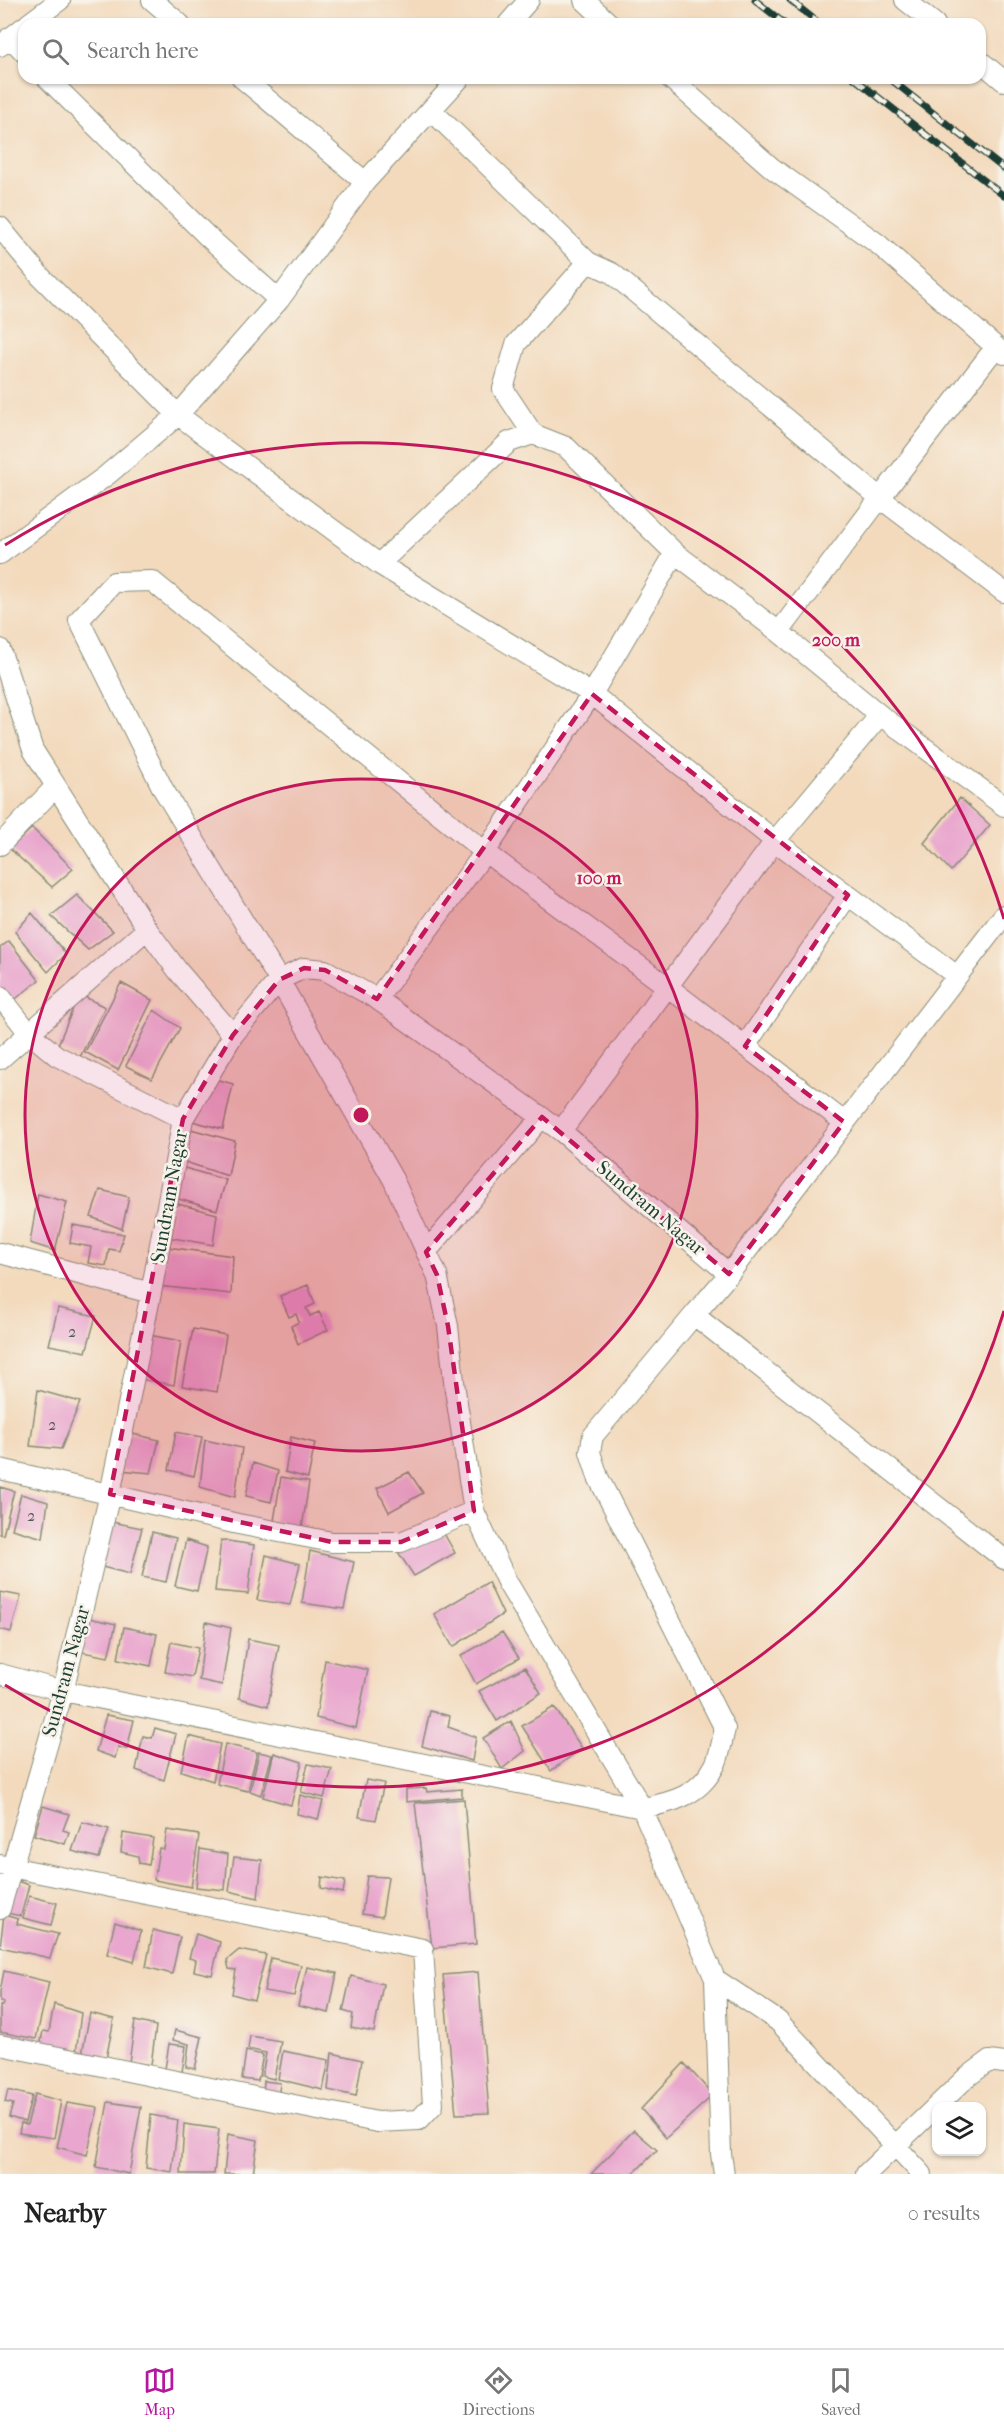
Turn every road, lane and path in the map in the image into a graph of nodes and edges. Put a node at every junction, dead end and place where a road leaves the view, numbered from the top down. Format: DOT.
graph roads {
  1 [pos="60,0"];
  2 [pos="152,0"];
  3 [pos="529,0"];
  4 [pos="584,0"];
  5 [pos="905,0"];
  6 [pos="36,18"];
  7 [pos="173,18"];
  8 [pos="513,18"];
  9 [pos="604,18"];
  10 [pos="928,18"];
  11 [pos="986,66"];
  12 [pos="1004,81"];
  13 [pos="53,84"];
  14 [pos="249,84"];
  15 [pos="455,84"];
  16 [pos="677,84"];
  17 [pos="431,110"];
  18 [pos="365,182"];
  19 [pos="0,227"];
  20 [pos="588,262"];
  21 [pos="279,300"];
  22 [pos="1000,351"];
  23 [pos="178,415"];
  24 [pos="533,434"];
  25 [pos="880,498"];
  26 [pos="675,553"];
  27 [pos="0,554"];
  28 [pos="379,564"];
  29 [pos="1004,592"];
  30 [pos="779,632"];
  31 [pos="0,650"];
  32 [pos="592,694"];
  33 [pos="880,715"];
  34 [pos="56,786"];
  35 [pos="1004,806"];
  36 [pos="776,841"];
  37 [pos="0,846"];
  38 [pos="485,852"];
  39 [pos="848,895"];
  40 [pos="1004,915"];
  41 [pos="147,929"];
  42 [pos="957,976"];
  43 [pos="279,980"];
  44 [pos="668,987"];
  45 [pos="0,996"];
  46 [pos="377,999"];
  47 [pos="29,1033"];
  48 [pos="233,1035"];
  49 [pos="745,1046"];
  50 [pos="0,1059"];
  51 [pos="542,1117"];
  52 [pos="183,1119"];
  53 [pos="844,1122"];
  54 [pos="561,1131"];
  55 [pos="426,1252"];
  56 [pos="0,1253"];
  57 [pos="729,1274"];
  58 [pos="151,1293"];
  59 [pos="694,1315"];
  60 [pos="0,1469"];
  61 [pos="110,1494"];
  62 [pos="474,1511"];
  63 [pos="1004,1559"];
  64 [pos="0,1674"];
  65 [pos="63,1691"];
  66 [pos="642,1808"];
  67 [pos="5,1867"];
  68 [pos="0,1909"];
  69 [pos="715,1979"];
  70 [pos="0,2045"];
  71 [pos="1004,2063"];
  72 [pos="895,2144"];
  73 [pos="724,2174"];
  74 [pos="866,2174"];
  75 [pos="922,2174"];
  1 -- 6 [label="street"];
  2 -- 7 [label="street"];
  3 -- 8 [label="street"];
  4 -- 9 [label="street"];
  5 -- 10 [label="street"];
  11 -- 12 [label="street"];
  13 -- 21 [label="street"];
  14 -- 18 [label="street"];
  15 -- 17 [label="street"];
  16 -- 22 [label="street"];
  17 -- 18 [label="street"];
  17 -- 20 [label="street"];
  18 -- 21 [label="street"];
  19 -- 23 [label="street"];
  20 -- 24 [label="street"];
  20 -- 25 [label="street"];
  21 -- 23 [label="street"];
  22 -- 25 [label="street"];
  23 -- 27 [label="street"];
  23 -- 28 [label="street"];
  24 -- 26 [label="street"];
  24 -- 28 [label="street"];
  25 -- 29 [label="street"];
  25 -- 30 [label="street"];
  26 -- 30 [label="street"];
  26 -- 32 [label="street"];
  28 -- 32 [label="street"];
  30 -- 33 [label="street"];
  31 -- 34 [label="street"];
  32 -- 36 [label="street"];
  32 -- 38 [label="street"];
  33 -- 35 [label="street"];
  33 -- 36 [label="street"];
  34 -- 37 [label="street"];
  34 -- 41 [label="street"];
  36 -- 39 [label="street"];
  36 -- 44 [label="street"];
  38 -- 43 [label="street"];
  38 -- 44 [label="street"];
  38 -- 46 [label="street"];
  39 -- 42 [label="street"];
  39 -- 49 [label="street"];
  40 -- 42 [label="street"];
  41 -- 47 [label="street"];
  41 -- 48 [label="street"];
  42 -- 53 [label="street"];
  43 -- 46 [label="street, Sundram Nagar"];
  43 -- 48 [label="street, Sundram Nagar"];
  43 -- 55 [label="street"];
  44 -- 49 [label="street"];
  44 -- 54 [label="street"];
  45 -- 47 [label="street"];
  46 -- 51 [label="street, Sundram Nagar"];
  47 -- 50 [label="street"];
  47 -- 52 [label="street"];
  48 -- 52 [label="street, Sundram Nagar"];
  49 -- 53 [label="street"];
  51 -- 54 [label="street, Sundram Nagar"];
  51 -- 55 [label="street"];
  52 -- 58 [label="street, Sundram Nagar"];
  53 -- 57 [label="street"];
  54 -- 57 [label="street, Sundram Nagar"];
  55 -- 62 [label="street"];
  56 -- 58 [label="street"];
  57 -- 59 [label="street"];
  58 -- 61 [label="street, Sundram Nagar"];
  59 -- 63 [label="street"];
  59 -- 66 [label="street"];
  60 -- 61 [label="street"];
  61 -- 62 [label="street"];
  61 -- 65 [label="street, Sundram Nagar"];
  62 -- 66 [label="street"];
  64 -- 65 [label="street"];
  65 -- 66 [label="street"];
  65 -- 67 [label="street, Sundram Nagar"];
  66 -- 69 [label="street"];
  67 -- 68 [label="street, Sundram Nagar"];
  67 -- 70 [label="street"];
  69 -- 72 [label="street"];
  69 -- 73 [label="street"];
  71 -- 72 [label="street"];
  72 -- 74 [label="street"];
  72 -- 75 [label="street"];
}
